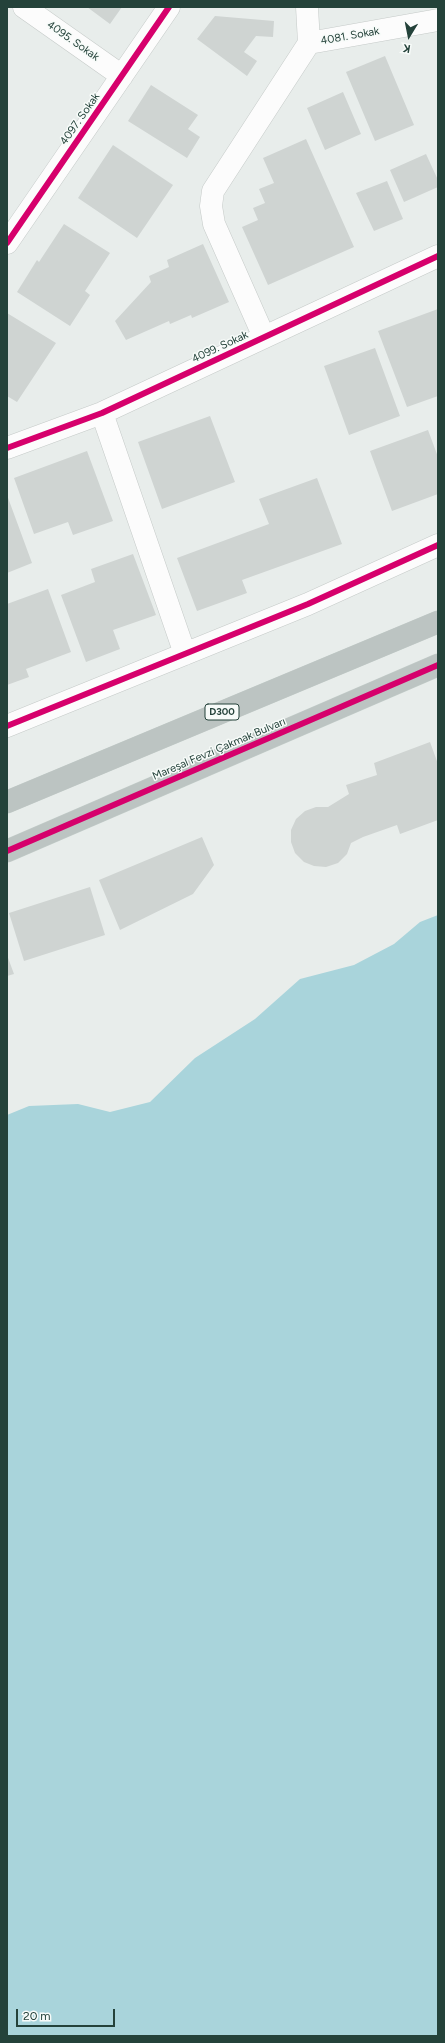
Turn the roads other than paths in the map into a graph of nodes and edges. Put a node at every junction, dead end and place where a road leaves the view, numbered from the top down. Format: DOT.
graph roads {
  1 [pos="24,7"];
  2 [pos="169,7"];
  3 [pos="307,7"];
  4 [pos="438,20"];
  5 [pos="309,43"];
  6 [pos="122,76"];
  7 [pos="7,242"];
  8 [pos="438,256"];
  9 [pos="264,337"];
  10 [pos="102,413"];
  11 [pos="7,448"];
  12 [pos="438,545"];
  13 [pos="438,622"];
  14 [pos="186,654"];
  15 [pos="438,664"];
  16 [pos="7,726"];
  17 [pos="7,802"];
  18 [pos="7,851"];
  1 -- 6 [label="street, 4095. Sokak"];
  2 -- 6 [label="street, 4097. Sokak"];
  3 -- 5 [label="street"];
  4 -- 5 [label="street, 4081. Sokak"];
  5 -- 9 [label="street"];
  6 -- 7 [label="street, 4097. Sokak"];
  8 -- 9 [label="street, 4099. Sokak"];
  9 -- 10 [label="street, 4099. Sokak"];
  10 -- 11 [label="street, 4099. Sokak"];
  10 -- 14 [label="street"];
  12 -- 14 [label="street"];
  13 -- 17 [label="highway, D300"];
  14 -- 16 [label="street"];
  15 -- 18 [label="highway, Mareşal Fevzi Çakmak Bulvarı"];
}
